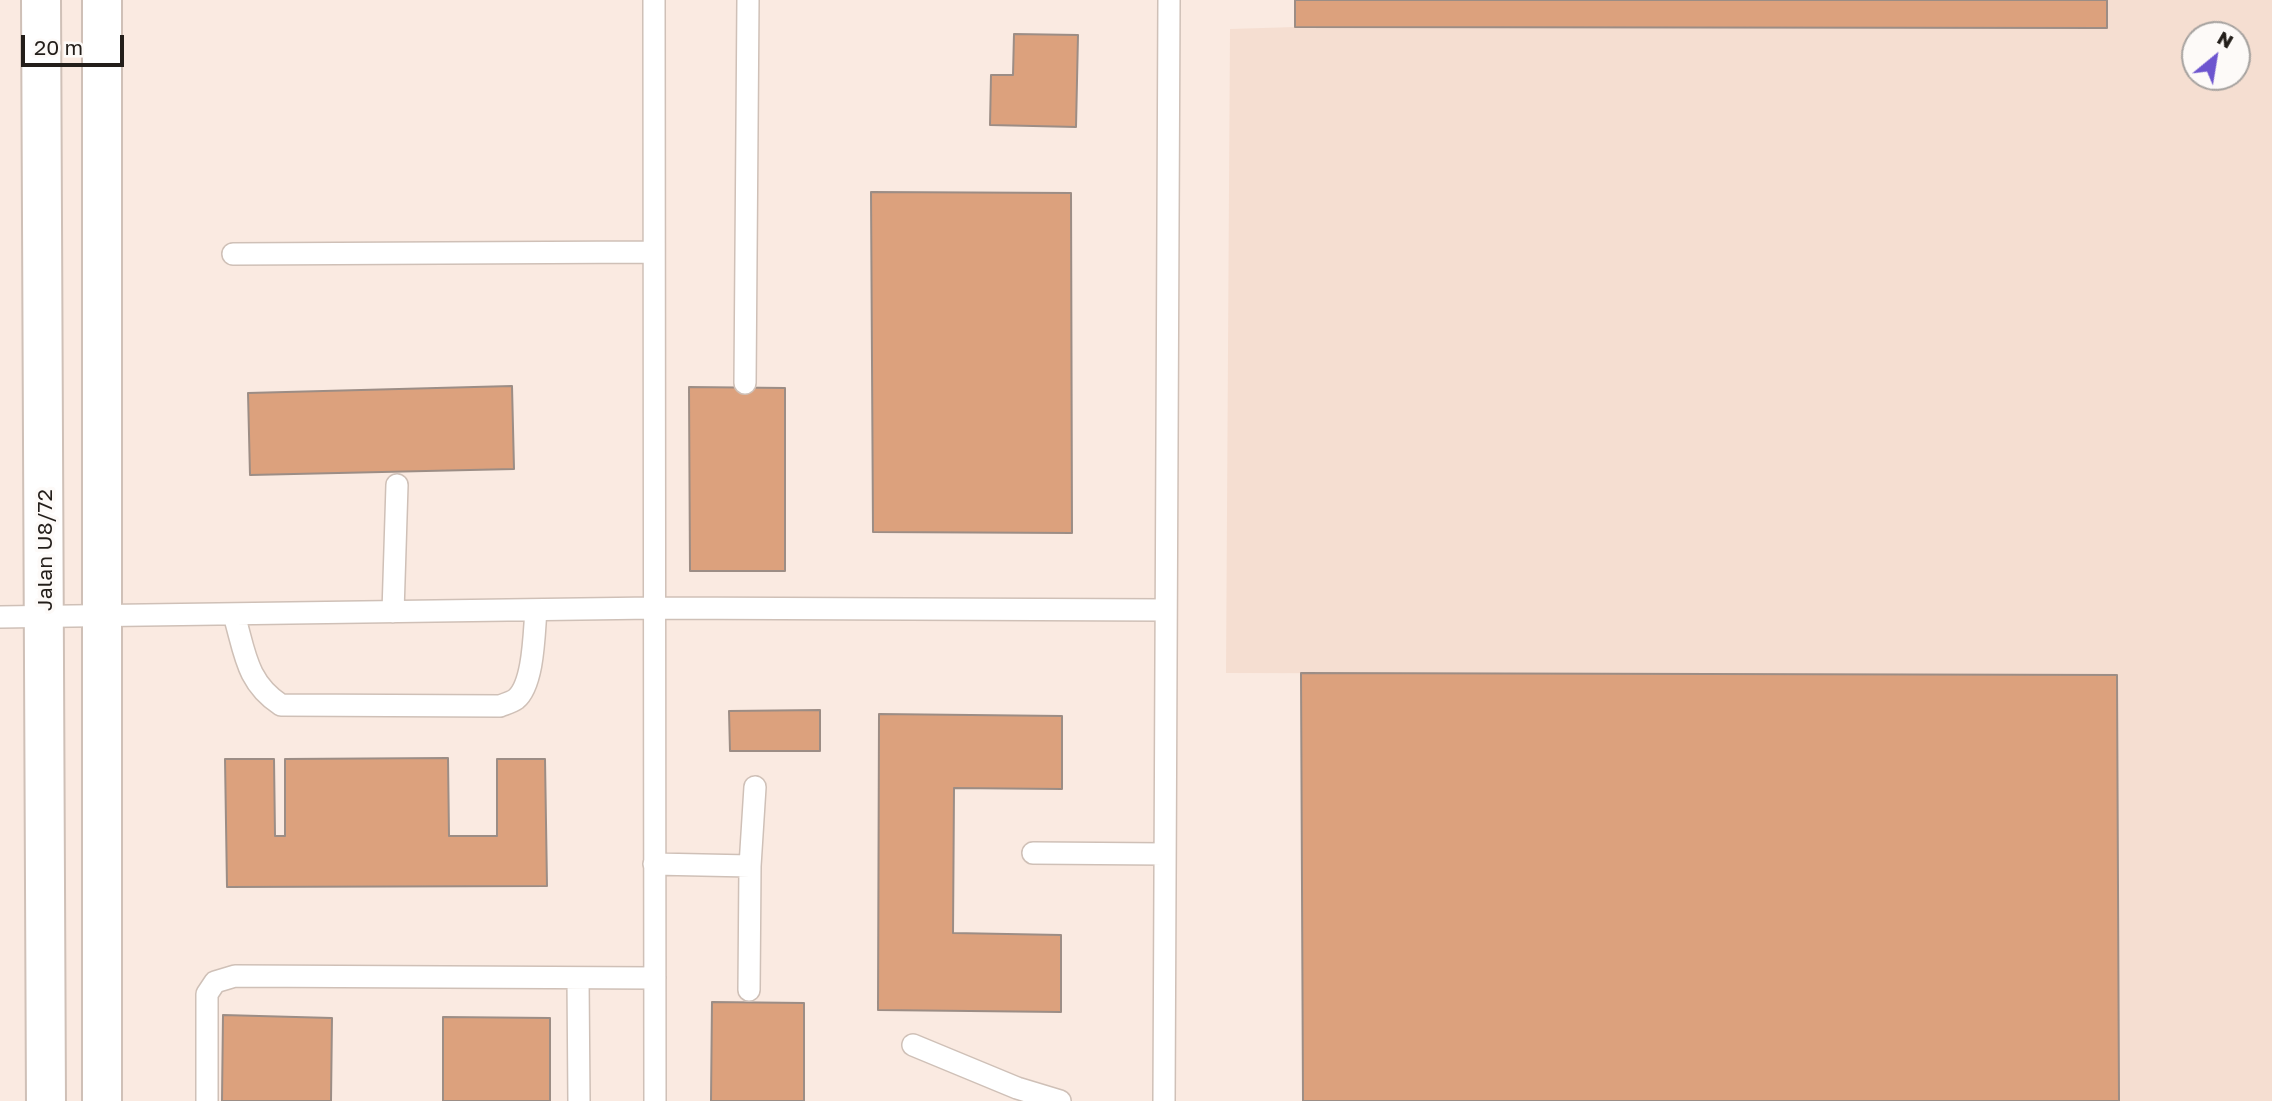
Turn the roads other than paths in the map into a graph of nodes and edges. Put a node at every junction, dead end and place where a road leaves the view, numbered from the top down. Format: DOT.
graph roads {
  1 [pos="41,0"];
  2 [pos="102,0"];
  3 [pos="653,0"];
  4 [pos="748,0"];
  5 [pos="1168,0"];
  6 [pos="653,252"];
  7 [pos="233,254"];
  8 [pos="745,383"];
  9 [pos="397,485"];
  10 [pos="653,608"];
  11 [pos="536,610"];
  12 [pos="1166,610"];
  13 [pos="393,612"];
  14 [pos="234,615"];
  15 [pos="0,617"];
  16 [pos="102,617"];
  17 [pos="45,618"];
  18 [pos="755,788"];
  19 [pos="1033,853"];
  20 [pos="1165,854"];
  21 [pos="654,864"];
  22 [pos="750,866"];
  23 [pos="578,978"];
  24 [pos="655,978"];
  25 [pos="749,989"];
  26 [pos="913,1045"];
  27 [pos="46,1101"];
  28 [pos="102,1101"];
  29 [pos="207,1101"];
  30 [pos="579,1101"];
  31 [pos="655,1101"];
  32 [pos="1060,1101"];
  33 [pos="1164,1101"];
  1 -- 17 [label="street, Jalan U8/72"];
  2 -- 16 [label="street"];
  3 -- 6 [label="lane"];
  4 -- 8 [label="lane"];
  5 -- 12 [label="lane"];
  6 -- 7 [label="lane"];
  6 -- 10 [label="lane"];
  9 -- 13 [label="lane"];
  10 -- 11 [label="lane"];
  10 -- 12 [label="lane"];
  10 -- 21 [label="lane"];
  11 -- 13 [label="lane"];
  11 -- 14 [label="lane"];
  12 -- 20 [label="lane"];
  13 -- 14 [label="lane"];
  14 -- 16 [label="lane"];
  15 -- 17 [label="lane"];
  16 -- 17 [label="lane"];
  16 -- 28 [label="street"];
  17 -- 27 [label="street, Jalan U8/72"];
  18 -- 22 [label="lane"];
  19 -- 20 [label="lane"];
  20 -- 33 [label="lane"];
  21 -- 22 [label="lane"];
  21 -- 24 [label="lane"];
  22 -- 25 [label="lane"];
  23 -- 24 [label="lane"];
  23 -- 29 [label="lane"];
  23 -- 30 [label="lane"];
  24 -- 31 [label="lane"];
  26 -- 32 [label="lane"];
}
